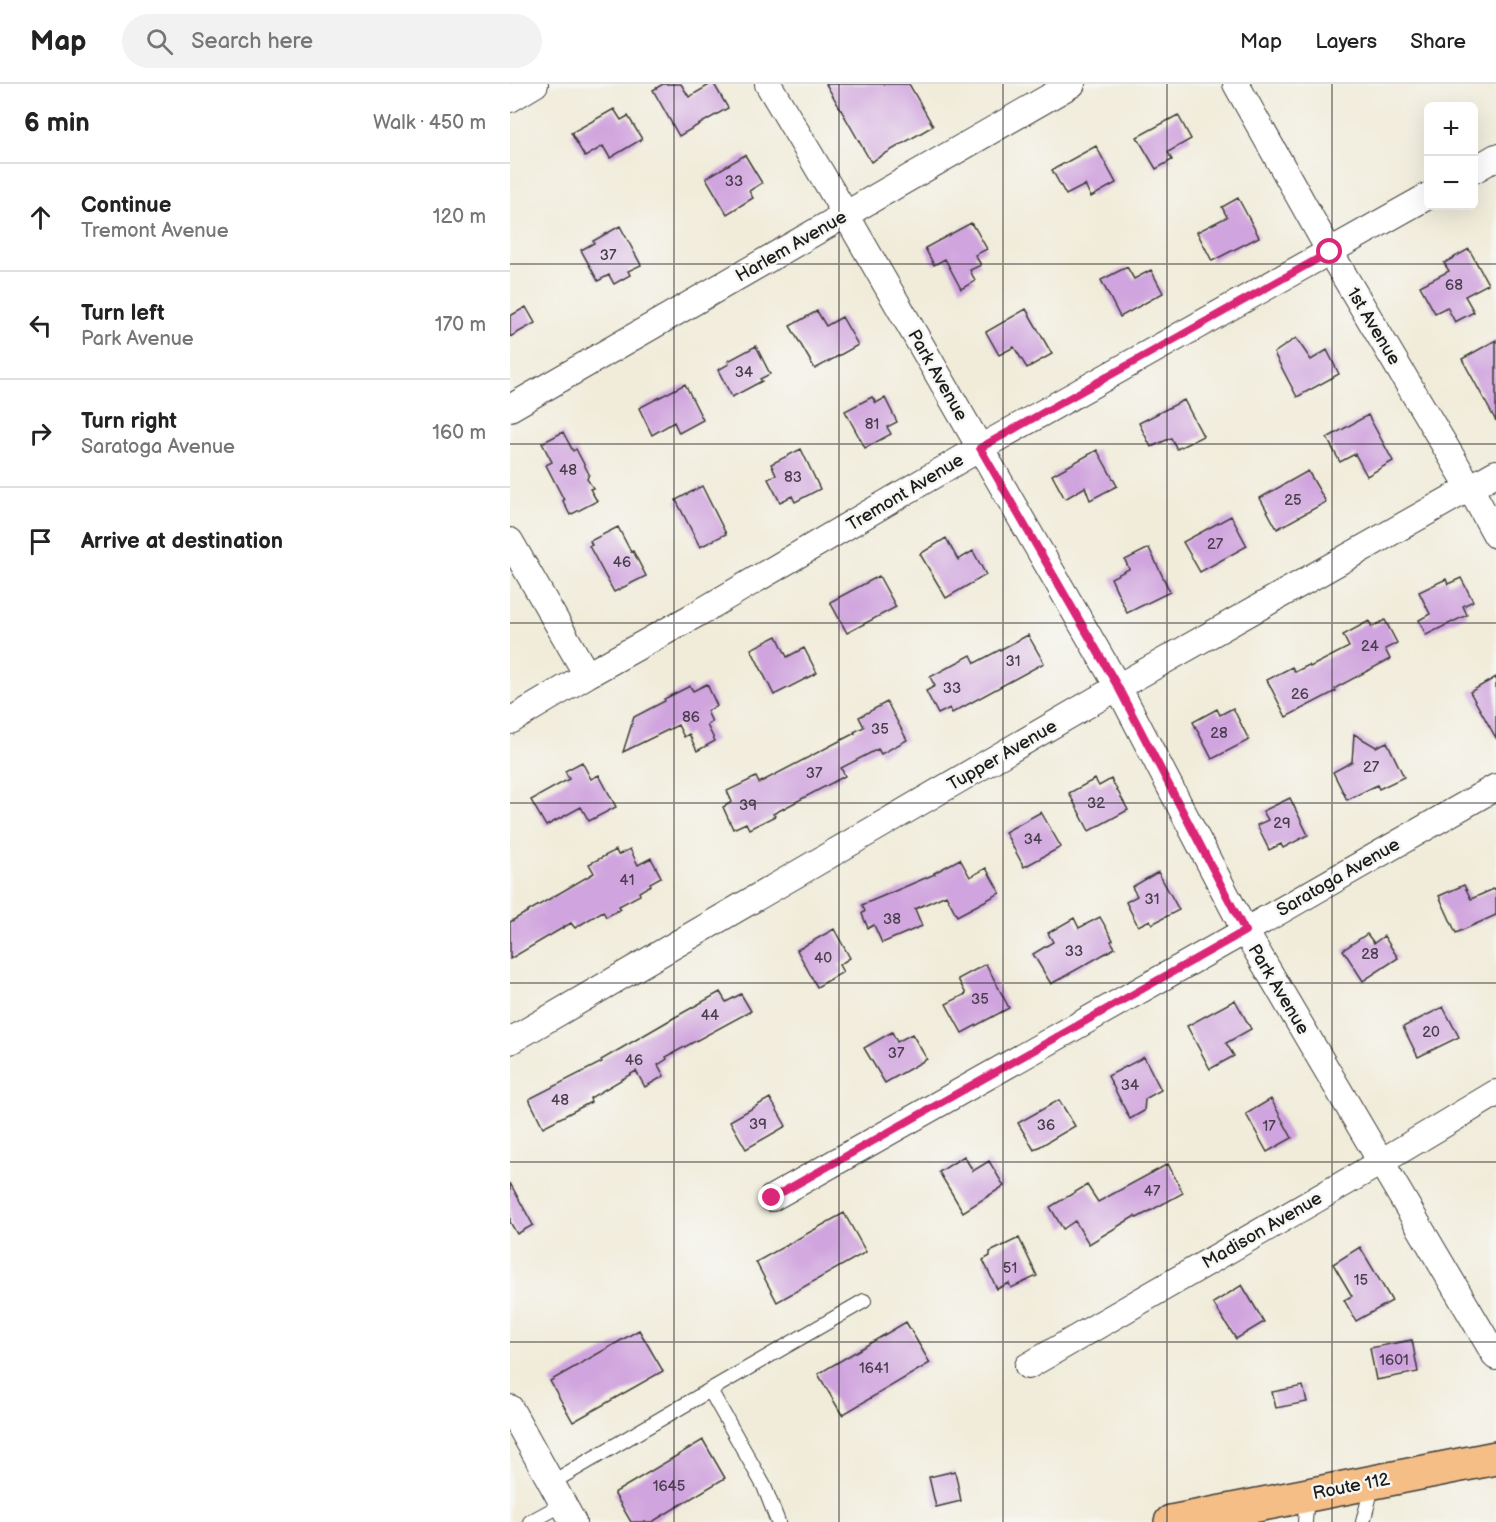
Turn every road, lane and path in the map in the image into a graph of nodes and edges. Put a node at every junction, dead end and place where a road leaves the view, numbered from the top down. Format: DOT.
graph roads {
  1 [pos="535,84"];
  2 [pos="768,84"];
  3 [pos="1072,84"];
  4 [pos="1236,84"];
  5 [pos="510,99"];
  6 [pos="1496,157"];
  7 [pos="1478,167"];
  8 [pos="1424,198"];
  9 [pos="846,215"];
  10 [pos="1330,252"];
  11 [pos="510,408"];
  12 [pos="980,448"];
  13 [pos="1496,473"];
  14 [pos="1470,488"];
  15 [pos="1496,535"];
  16 [pos="510,541"];
  17 [pos="587,675"];
  18 [pos="1118,687"];
  19 [pos="510,721"];
  20 [pos="1496,787"];
  21 [pos="1245,931"];
  22 [pos="510,1041"];
  23 [pos="1496,1093"];
  24 [pos="1381,1162"];
  25 [pos="772,1198"];
  26 [pos="864,1301"];
  27 [pos="1496,1357"];
  28 [pos="1028,1366"];
  29 [pos="710,1390"];
  30 [pos="510,1408"];
  31 [pos="1496,1458"];
  32 [pos="1374,1482"];
  33 [pos="562,1503"];
  34 [pos="1306,1509"];
  35 [pos="1252,1515"];
  36 [pos="530,1522"];
  37 [pos="778,1522"];
  38 [pos="1171,1522"];
  39 [pos="1363,1522"];
  1 -- 5 [label="street"];
  2 -- 9 [label="street, Park Avenue"];
  3 -- 9 [label="street, Harlem Avenue"];
  4 -- 10 [label="street, 1st Avenue"];
  6 -- 7 [label="street"];
  8 -- 10 [label="street, Tremont Avenue"];
  9 -- 11 [label="street, Harlem Avenue"];
  9 -- 12 [label="street, Park Avenue"];
  10 -- 12 [label="street, Tremont Avenue"];
  10 -- 14 [label="street, 1st Avenue"];
  12 -- 17 [label="street, Tremont Avenue"];
  12 -- 18 [label="street, Park Avenue"];
  13 -- 14 [label="street, Tupper Avenue"];
  14 -- 15 [label="street, 1st Avenue"];
  14 -- 18 [label="street, Tupper Avenue"];
  16 -- 17 [label="street"];
  17 -- 19 [label="street, Tremont Avenue"];
  18 -- 21 [label="street, Park Avenue"];
  18 -- 22 [label="street, Tupper Avenue"];
  20 -- 21 [label="street, Saratoga Avenue"];
  21 -- 24 [label="street, Park Avenue"];
  21 -- 25 [label="street, Saratoga Avenue"];
  23 -- 24 [label="street, Madison Avenue"];
  24 -- 27 [label="street, Park Avenue"];
  24 -- 28 [label="street, Madison Avenue"];
  26 -- 29 [label="lane"];
  29 -- 33 [label="lane"];
  29 -- 37 [label="lane"];
  30 -- 33 [label="street"];
  31 -- 32 [label="main road, Route 112"];
  32 -- 34 [label="main road, Route 112"];
  32 -- 39 [label="lane"];
  33 -- 36 [label="lane"];
  34 -- 35 [label="main road, Route 112"];
  35 -- 38 [label="main road, Route 112"];
}
